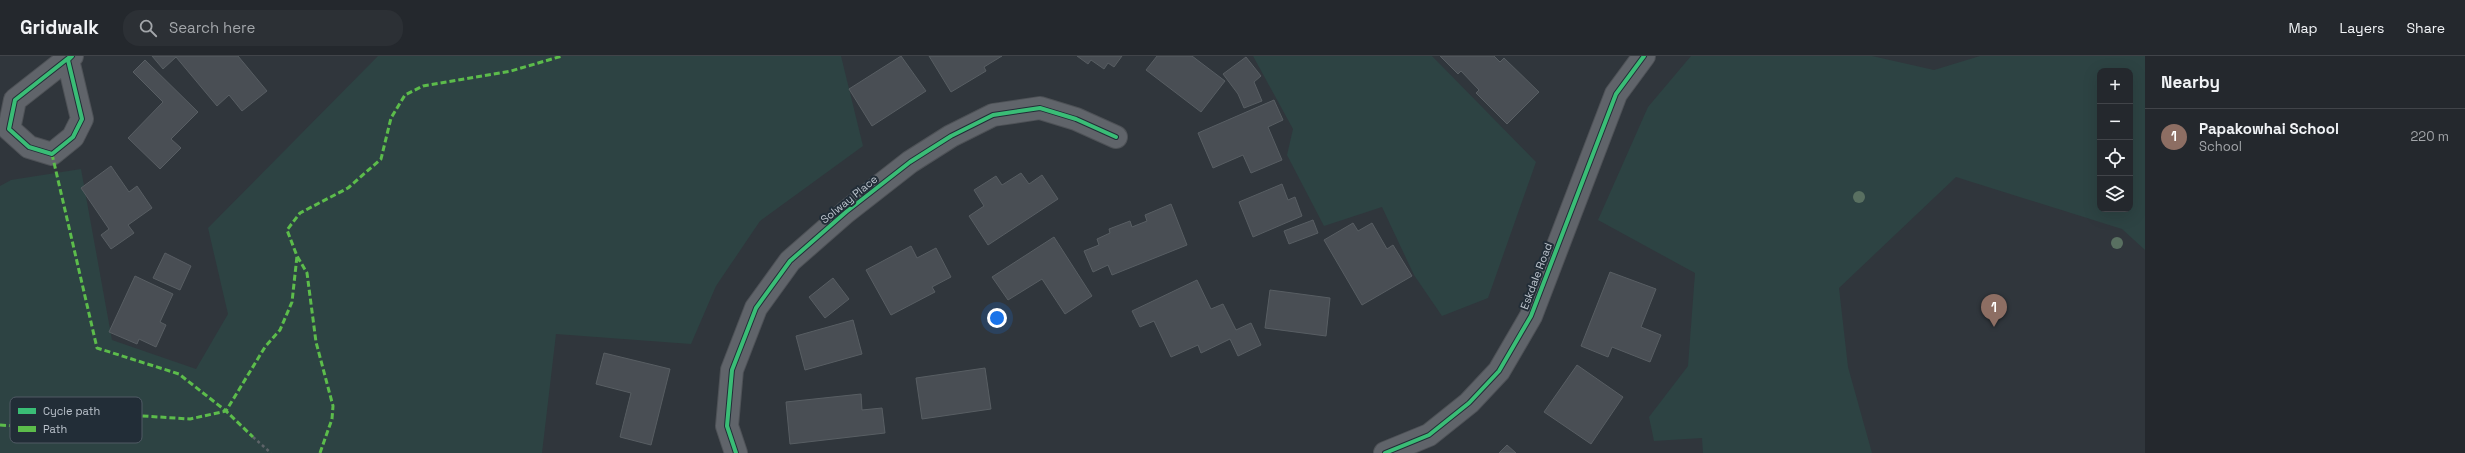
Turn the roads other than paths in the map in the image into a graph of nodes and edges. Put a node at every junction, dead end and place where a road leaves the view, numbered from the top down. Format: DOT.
graph roads {
  1 [pos="1644,56"];
  2 [pos="1116,137"];
  3 [pos="736,453"];
  4 [pos="1385,453"];
  1 -- 4 [label="street, Eskdale Road"];
  2 -- 3 [label="street, Solway Place"];
}
